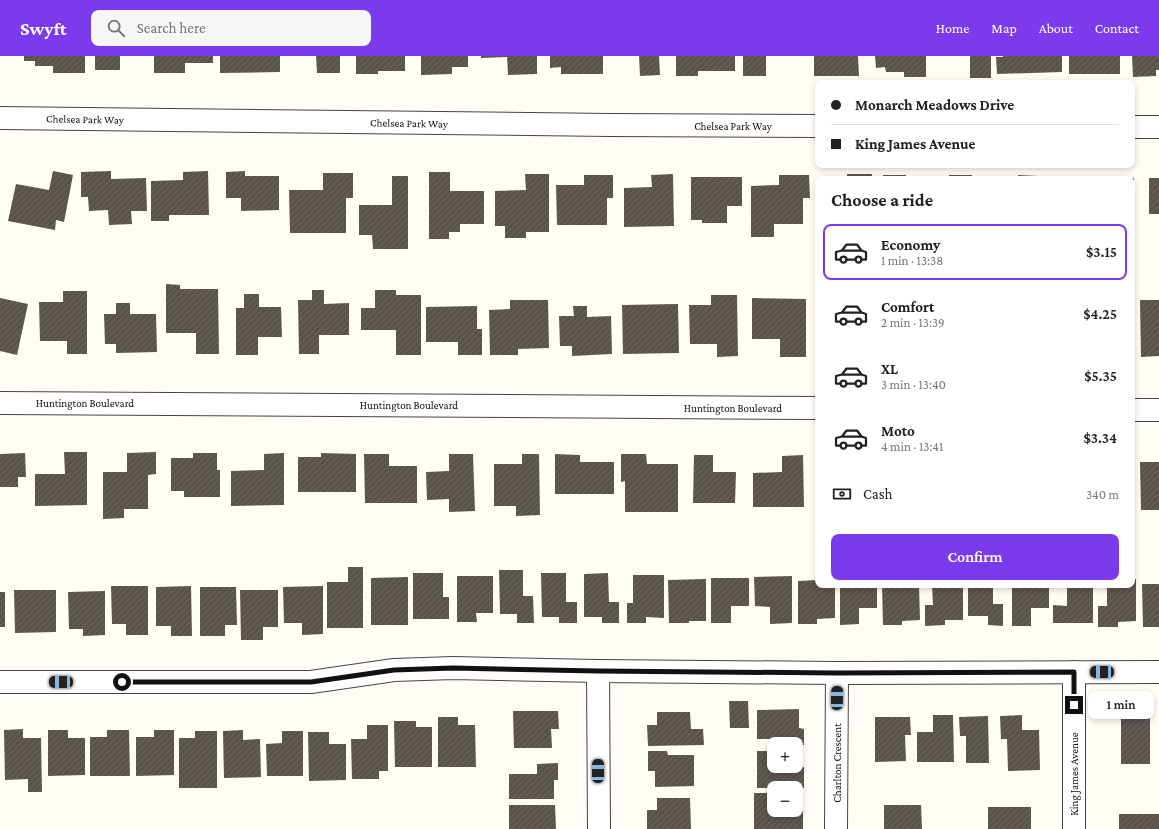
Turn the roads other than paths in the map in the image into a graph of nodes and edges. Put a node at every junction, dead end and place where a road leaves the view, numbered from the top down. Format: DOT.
graph roads {
  1 [pos="0,118"];
  2 [pos="815,126"];
  3 [pos="1135,127"];
  4 [pos="1159,127"];
  5 [pos="0,403"];
  6 [pos="815,408"];
  7 [pos="1135,410"];
  8 [pos="1159,410"];
  9 [pos="598,671"];
  10 [pos="1074,672"];
  11 [pos="1159,672"];
  12 [pos="837,673"];
  13 [pos="0,682"];
  14 [pos="598,829"];
  15 [pos="836,829"];
  16 [pos="1074,829"];
  1 -- 2 [label="street, Chelsea Park Way"];
  3 -- 4 [label="street"];
  5 -- 6 [label="street, Huntington Boulevard"];
  7 -- 8 [label="street"];
  9 -- 12 [label="street"];
  9 -- 13 [label="street"];
  9 -- 14 [label="street"];
  10 -- 11 [label="street"];
  10 -- 12 [label="street"];
  10 -- 16 [label="street, King James Avenue"];
  12 -- 15 [label="street, Charlton Crescent"];
}
